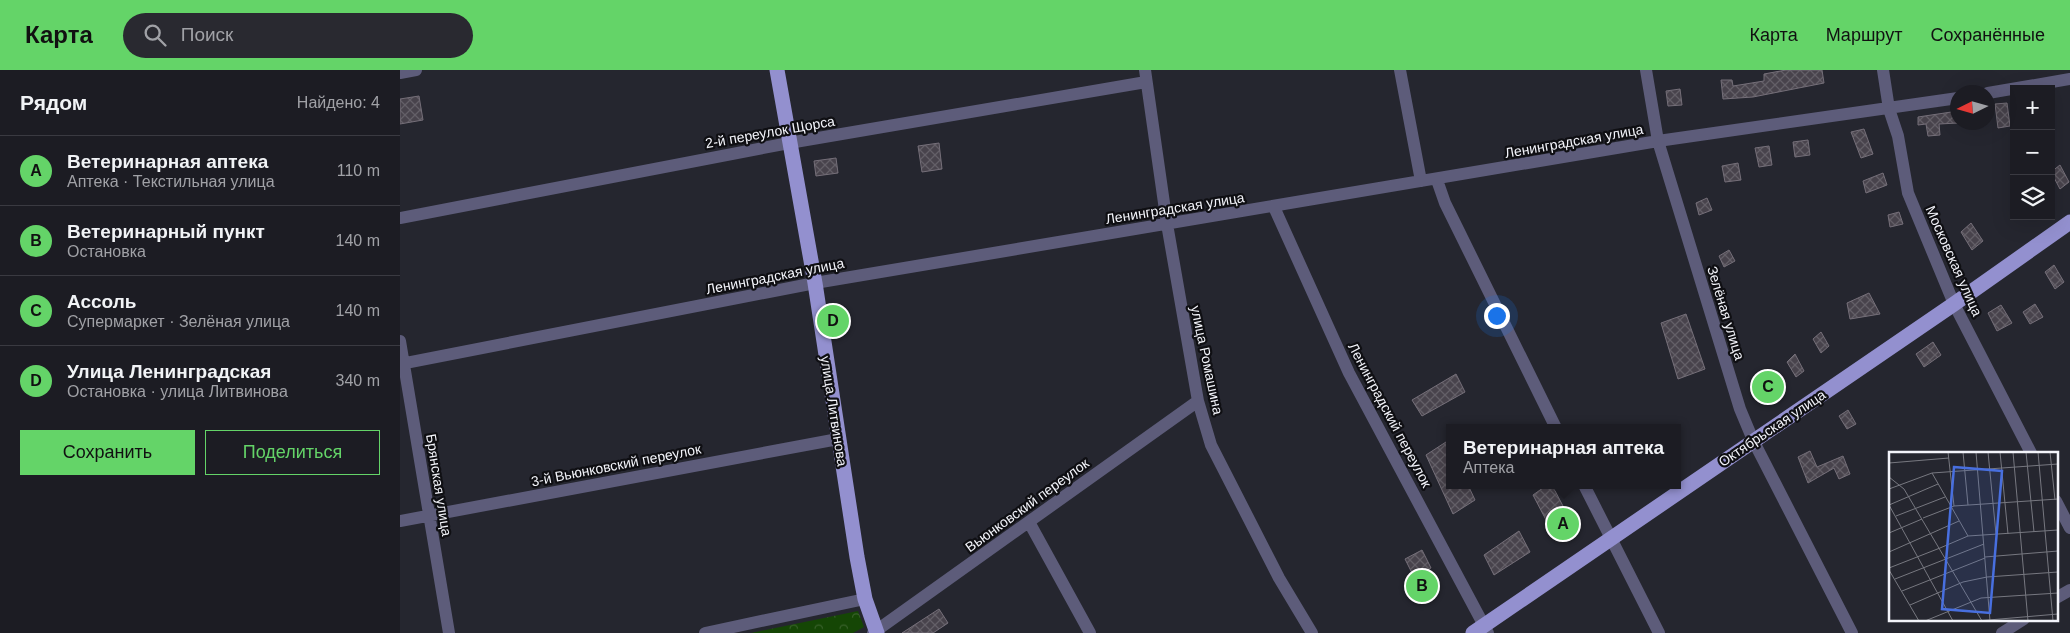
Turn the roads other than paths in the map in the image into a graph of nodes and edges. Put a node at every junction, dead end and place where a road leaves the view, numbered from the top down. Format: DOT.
graph roads {
  1 [pos="416,70"];
  2 [pos="777,70"];
  3 [pos="1400,70"];
  4 [pos="1646,70"];
  5 [pos="1883,70"];
  6 [pos="400,73"];
  7 [pos="1146,76"];
  8 [pos="2070,79"];
  9 [pos="1995,92"];
  10 [pos="1950,99"];
  11 [pos="1889,109"];
  12 [pos="1658,141"];
  13 [pos="789,142"];
  14 [pos="1437,180"];
  15 [pos="1421,181"];
  16 [pos="1274,207"];
  17 [pos="400,218"];
  18 [pos="2070,222"];
  19 [pos="1166,224"];
  20 [pos="815,283"];
  21 [pos="1954,304"];
  22 [pos="400,341"];
  23 [pos="402,363"];
  24 [pos="1198,401"];
  25 [pos="1554,424"];
  26 [pos="838,439"];
  27 [pos="1753,440"];
  28 [pos="2031,452"];
  29 [pos="1586,489"];
  30 [pos="2058,505"];
  31 [pos="428,515"];
  32 [pos="400,521"];
  33 [pos="1029,522"];
  34 [pos="2070,528"];
  35 [pos="1610,539"];
  36 [pos="2070,590"];
  37 [pos="2058,597"];
  38 [pos="865,599"];
  39 [pos="2022,620"];
  40 [pos="1482,630"];
  41 [pos="876,632"];
  42 [pos="449,633"];
  43 [pos="704,633"];
  44 [pos="1090,633"];
  45 [pos="1312,633"];
  46 [pos="1660,633"];
  47 [pos="1852,633"];
  48 [pos="2002,633"];
  1 -- 6 [label="street"];
  2 -- 13 [label="main road, улица Литвинова"];
  3 -- 15 [label="street"];
  4 -- 12 [label="street, Зелёная улица"];
  5 -- 11 [label="street, Московская улица"];
  7 -- 13 [label="street, 2-й переулок Щорса"];
  7 -- 19 [label="street, улица Ромашина"];
  8 -- 9 [label="street"];
  10 -- 11 [label="street, Ленинградская улица"];
  11 -- 12 [label="street, Ленинградская улица"];
  11 -- 21 [label="street, Московская улица"];
  12 -- 14 [label="street, Ленинградская улица"];
  12 -- 27 [label="street, Зелёная улица"];
  13 -- 17 [label="street, 2-й переулок Щорса"];
  13 -- 20 [label="main road, улица Литвинова"];
  14 -- 15 [label="street, Ленинградская улица"];
  14 -- 25 [label="street"];
  15 -- 16 [label="street, Ленинградская улица"];
  16 -- 19 [label="street, Ленинградская улица"];
  16 -- 40 [label="street, Ленинградский переулок"];
  18 -- 21 [label="main road, Октябрьская улица"];
  19 -- 20 [label="street, Ленинградская улица"];
  19 -- 24 [label="street, улица Ромашина"];
  20 -- 23 [label="street, Ленинградская улица"];
  20 -- 26 [label="main road, улица Литвинова"];
  21 -- 27 [label="main road, Октябрьская улица"];
  21 -- 28 [label="street, Московская улица"];
  22 -- 23 [label="street, Брянская улица"];
  23 -- 31 [label="street, Брянская улица"];
  24 -- 33 [label="street, Вьюнковский переулок"];
  24 -- 45 [label="street, улица Ромашина"];
  26 -- 31 [label="street, 3-й Вьюнковский переулок"];
  26 -- 38 [label="main road, улица Литвинова"];
  27 -- 35 [label="main road, Октябрьская улица"];
  27 -- 47 [label="street, Зелёная улица"];
  29 -- 35 [label="street"];
  30 -- 34 [label="street"];
  31 -- 32 [label="street, 3-й Вьюнковский переулок"];
  31 -- 42 [label="street, Брянская улица"];
  33 -- 41 [label="street, Вьюнковский переулок"];
  33 -- 44 [label="street"];
  35 -- 40 [label="main road, Октябрьская улица"];
  35 -- 46 [label="street"];
  36 -- 37 [label="street"];
  38 -- 41 [label="main road, улица Литвинова"];
  38 -- 43 [label="street"];
  39 -- 48 [label="street"];
}
